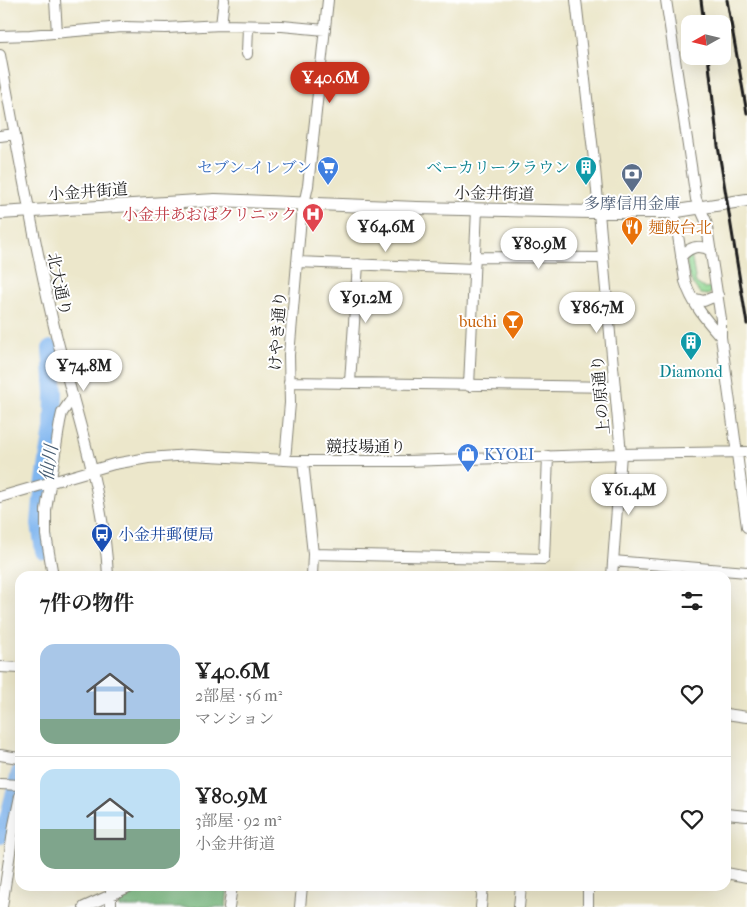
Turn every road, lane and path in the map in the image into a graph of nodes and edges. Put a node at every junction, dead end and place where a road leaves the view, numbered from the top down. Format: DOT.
graph roads {
  1 [pos="55,0"];
  2 [pos="224,0"];
  3 [pos="328,0"];
  4 [pos="576,0"];
  5 [pos="666,0"];
  6 [pos="221,25"];
  7 [pos="248,26"];
  8 [pos="325,30"];
  9 [pos="57,33"];
  10 [pos="0,36"];
  11 [pos="247,54"];
  12 [pos="0,55"];
  13 [pos="15,134"];
  14 [pos="0,136"];
  15 [pos="747,200"];
  16 [pos="303,204"];
  17 [pos="701,208"];
  18 [pos="477,209"];
  19 [pos="30,211"];
  20 [pos="599,212"];
  21 [pos="671,212"];
  22 [pos="0,213"];
  23 [pos="677,225"];
  24 [pos="711,252"];
  25 [pos="475,257"];
  26 [pos="682,257"];
  27 [pos="603,258"];
  28 [pos="297,262"];
  29 [pos="358,264"];
  30 [pos="474,269"];
  31 [pos="718,295"];
  32 [pos="692,298"];
  33 [pos="721,337"];
  34 [pos="289,382"];
  35 [pos="350,382"];
  36 [pos="469,386"];
  37 [pos="615,387"];
  38 [pos="73,397"];
  39 [pos="742,452"];
  40 [pos="621,454"];
  41 [pos="548,456"];
  42 [pos="284,460"];
  43 [pos="302,461"];
  44 [pos="93,470"];
  45 [pos="49,483"];
  46 [pos="0,497"];
  47 [pos="747,527"];
  48 [pos="313,554"];
  49 [pos="613,561"];
  50 [pos="52,571"];
  51 [pos="108,571"];
  52 [pos="312,571"];
  53 [pos="612,571"];
  54 [pos="747,572"];
  55 [pos="0,667"];
  56 [pos="15,668"];
  57 [pos="731,715"];
  58 [pos="747,717"];
  59 [pos="0,755"];
  60 [pos="15,757"];
  61 [pos="0,784"];
  62 [pos="15,785"];
  63 [pos="731,814"];
  64 [pos="747,816"];
  65 [pos="15,820"];
  66 [pos="731,874"];
  67 [pos="747,877"];
  68 [pos="2,886"];
  69 [pos="109,891"];
  70 [pos="111,891"];
  71 [pos="231,891"];
  72 [pos="302,891"];
  73 [pos="483,891"];
  74 [pos="520,891"];
  75 [pos="588,891"];
  76 [pos="2,907"];
  77 [pos="84,907"];
  78 [pos="111,907"];
  79 [pos="229,907"];
  80 [pos="300,907"];
  81 [pos="481,907"];
  82 [pos="518,907"];
  83 [pos="588,907"];
  1 -- 9 [label="street"];
  2 -- 6 [label="street"];
  3 -- 8 [label="street, けやき通り"];
  4 -- 20 [label="street, 上の原通り"];
  5 -- 17 [label="street"];
  6 -- 7 [label="street"];
  6 -- 9 [label="street"];
  7 -- 8 [label="street"];
  7 -- 11 [label="street"];
  8 -- 16 [label="street, けやき通り"];
  9 -- 10 [label="street"];
  12 -- 13 [label="street, 北大通り"];
  13 -- 14 [label="street"];
  13 -- 19 [label="street, 北大通り"];
  15 -- 17 [label="main road, 小金井街道"];
  16 -- 18 [label="main road, 小金井街道"];
  16 -- 19 [label="main road, 小金井街道"];
  16 -- 28 [label="street, けやき通り"];
  17 -- 21 [label="main road, 小金井街道"];
  17 -- 23 [label="street"];
  17 -- 24 [label="street"];
  18 -- 20 [label="main road, 小金井街道"];
  18 -- 25 [label="street"];
  19 -- 22 [label="main road, 小金井街道"];
  19 -- 38 [label="street, 北大通り"];
  20 -- 21 [label="main road, 小金井街道"];
  20 -- 27 [label="street, 上の原通り"];
  21 -- 23 [label="street"];
  23 -- 26 [label="street"];
  24 -- 26 [label="street"];
  24 -- 31 [label="street"];
  25 -- 27 [label="street"];
  25 -- 30 [label="street"];
  26 -- 32 [label="street"];
  27 -- 37 [label="street, 上の原通り"];
  28 -- 29 [label="street"];
  28 -- 34 [label="street, けやき通り"];
  29 -- 30 [label="street"];
  29 -- 35 [label="street"];
  30 -- 36 [label="street"];
  31 -- 32 [label="street"];
  31 -- 33 [label="street"];
  32 -- 33 [label="street"];
  33 -- 39 [label="street"];
  34 -- 35 [label="street"];
  34 -- 42 [label="street, けやき通り"];
  35 -- 36 [label="street"];
  36 -- 37 [label="street"];
  37 -- 40 [label="street, 上の原通り"];
  38 -- 44 [label="street, 北大通り"];
  38 -- 45 [label="street"];
  39 -- 40 [label="street, 競技場通り"];
  39 -- 47 [label="street"];
  40 -- 41 [label="street, 競技場通り"];
  40 -- 49 [label="street, 上の原通り"];
  41 -- 43 [label="street, 競技場通り"];
  41 -- 48 [label="street"];
  42 -- 43 [label="street, 競技場通り"];
  42 -- 44 [label="street, 競技場通り"];
  43 -- 48 [label="street"];
  44 -- 45 [label="street, 競技場通り"];
  44 -- 51 [label="street, 北大通り"];
  45 -- 46 [label="street, 競技場通り"];
  45 -- 50 [label="street"];
  48 -- 52 [label="street"];
  49 -- 53 [label="street, 上の原通り"];
  49 -- 54 [label="street"];
  55 -- 56 [label="street"];
  57 -- 58 [label="street"];
  59 -- 60 [label="street"];
  61 -- 62 [label="street"];
  63 -- 64 [label="street"];
  65 -- 68 [label="street"];
  66 -- 67 [label="street"];
  68 -- 76 [label="street"];
  69 -- 77 [label="street"];
  70 -- 78 [label="street"];
  71 -- 79 [label="street"];
  72 -- 80 [label="street"];
  73 -- 81 [label="street"];
  74 -- 82 [label="street"];
  75 -- 83 [label="street"];
}
